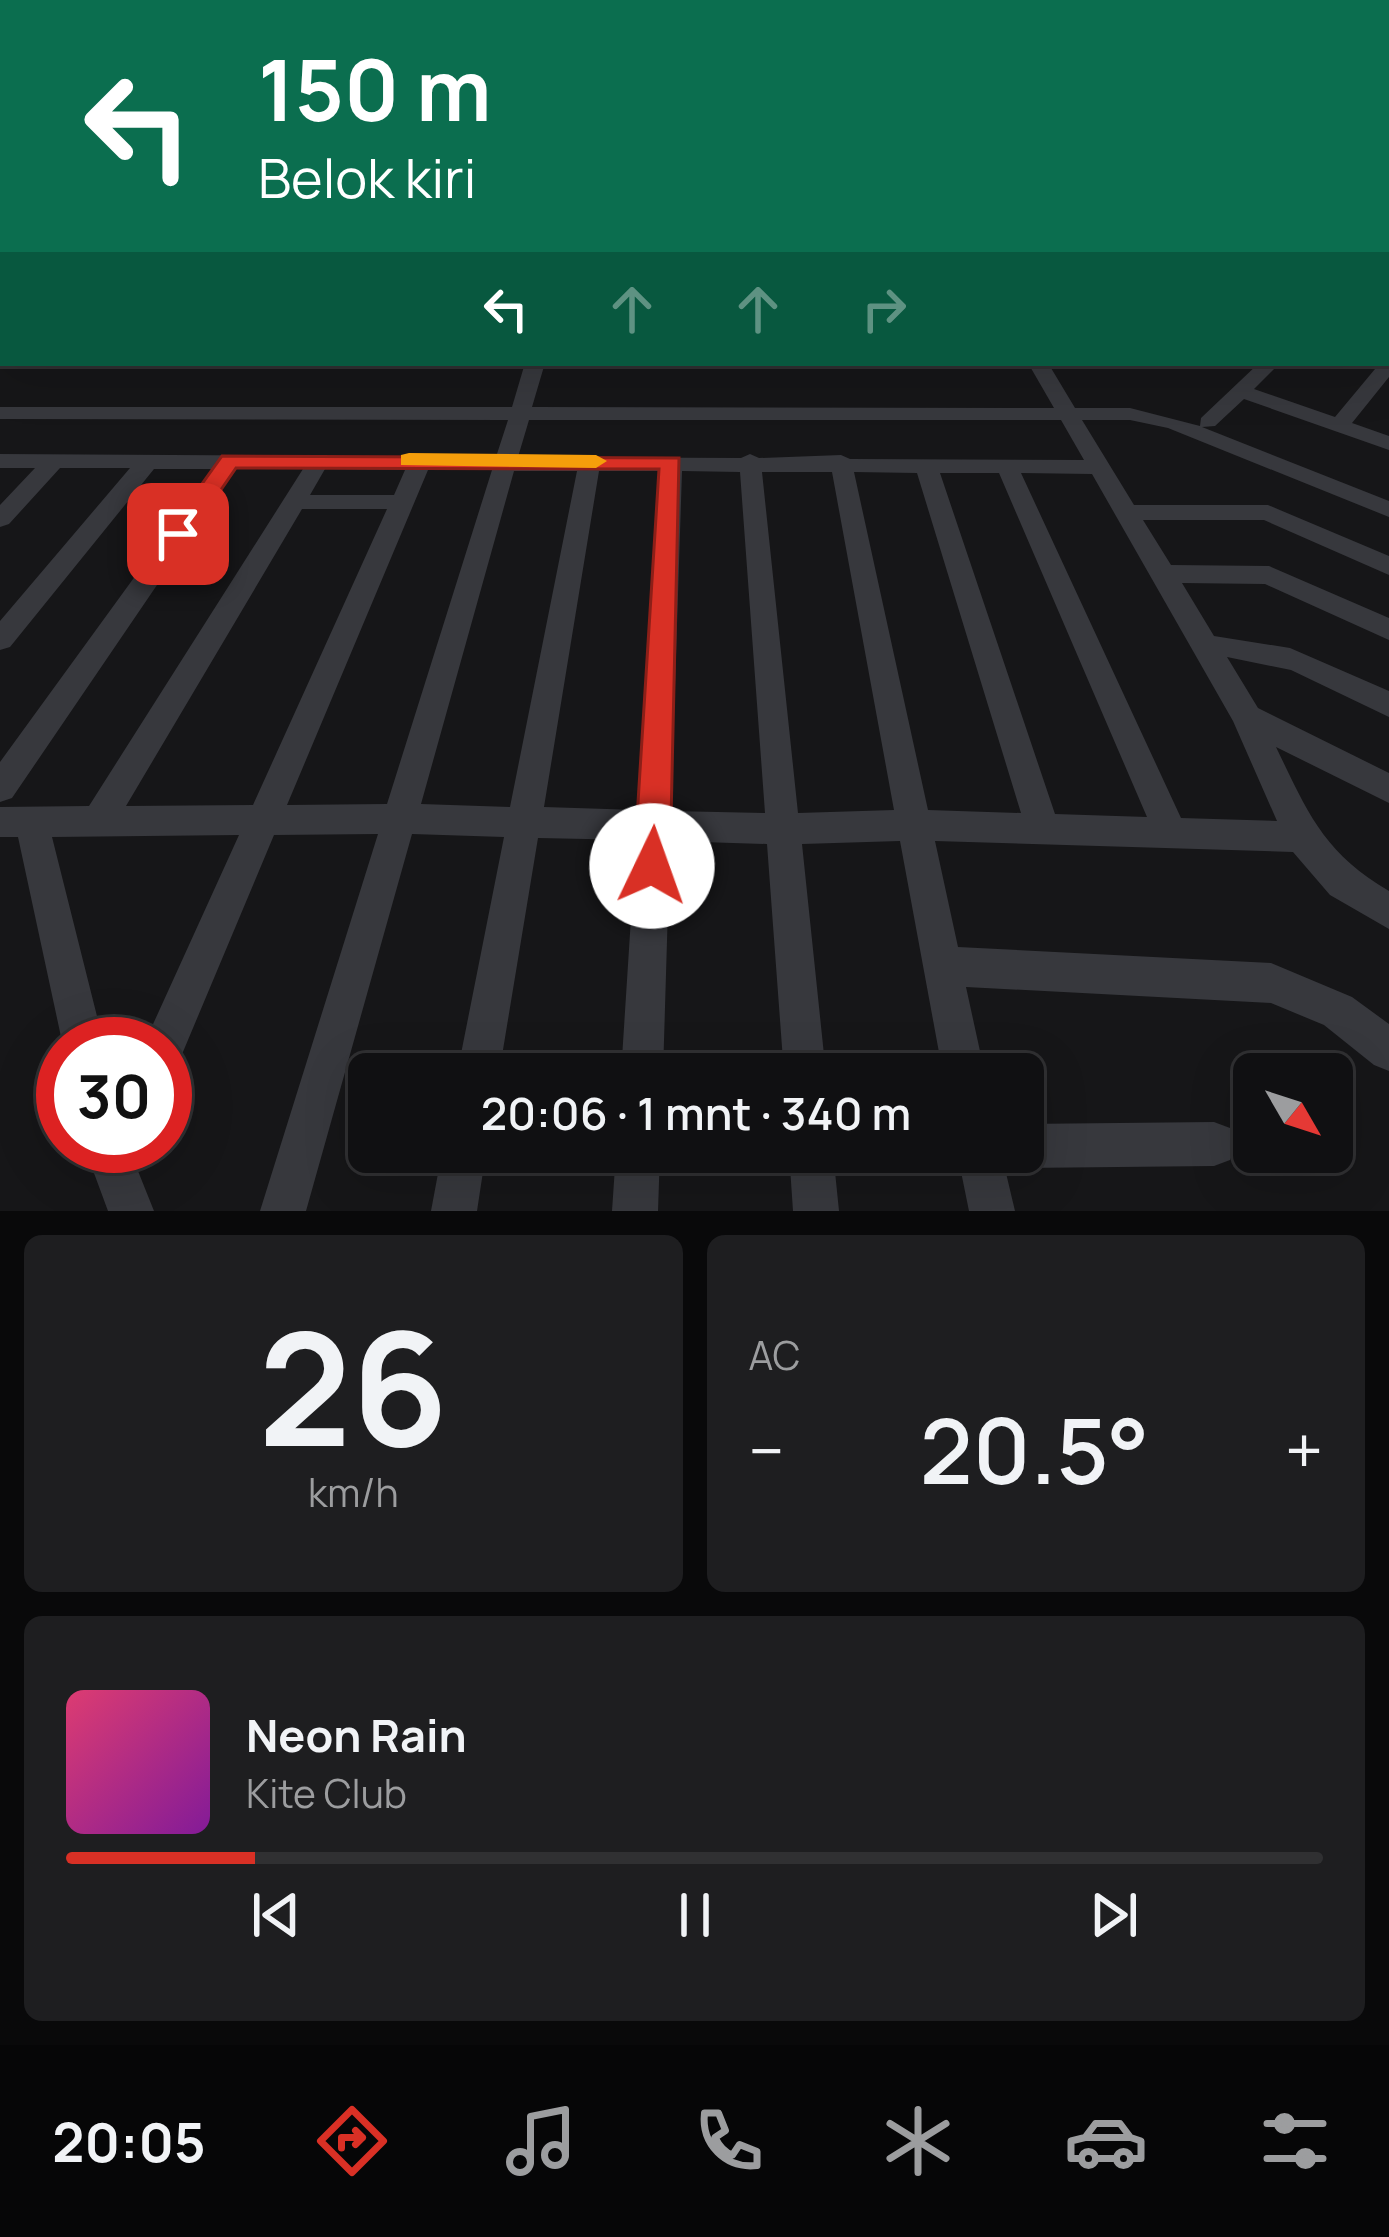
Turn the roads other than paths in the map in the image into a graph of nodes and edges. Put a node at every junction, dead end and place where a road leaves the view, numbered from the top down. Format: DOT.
graph roads {
  1 [pos="534,366"];
  2 [pos="1040,366"];
  3 [pos="1387,366"];
  4 [pos="1266,367"];
  5 [pos="1240,391"];
  6 [pos="0,395"];
  7 [pos="519,405"];
  8 [pos="1066,407"];
  9 [pos="0,413"];
  10 [pos="1208,422"];
  11 [pos="1339,425"];
  12 [pos="1389,443"];
  13 [pos="55,460"];
  14 [pos="149,460"];
  15 [pos="421,460"];
  16 [pos="0,461"];
  17 [pos="230,461"];
  18 [pos="319,461"];
  19 [pos="590,461"];
  20 [pos="750,461"];
  21 [pos="503,462"];
  22 [pos="671,462"];
  23 [pos="841,462"];
  24 [pos="925,463"];
  25 [pos="1006,464"];
  26 [pos="1100,467"];
  27 [pos="1314,471"];
  28 [pos="1389,492"];
  29 [pos="292,502"];
  30 [pos="400,502"];
  31 [pos="1389,510"];
  32 [pos="1129,512"];
  33 [pos="1268,513"];
  34 [pos="0,519"];
  35 [pos="1389,566"];
  36 [pos="1161,574"];
  37 [pos="1389,630"];
  38 [pos="0,640"];
  39 [pos="1204,646"];
  40 [pos="1389,705"];
  41 [pos="1247,718"];
  42 [pos="0,788"];
  43 [pos="1389,789"];
  44 [pos="401,819"];
  45 [pos="16,821"];
  46 [pos="98,823"];
  47 [pos="260,823"];
  48 [pos="522,823"];
  49 [pos="654,824"];
  50 [pos="911,825"];
  51 [pos="1043,828"];
  52 [pos="786,829"];
  53 [pos="1170,831"];
  54 [pos="1302,837"];
  55 [pos="1389,910"];
  56 [pos="943,966"];
  57 [pos="75,1017"];
  58 [pos="177,1017"];
  59 [pos="1389,1050"];
  60 [pos="482,1053"];
  61 [pos="643,1053"];
  62 [pos="803,1053"];
  63 [pos="960,1053"];
  64 [pos="1214,1144"];
  65 [pos="1044,1146"];
  66 [pos="119,1173"];
  67 [pos="460,1173"];
  68 [pos="637,1173"];
  69 [pos="813,1173"];
  70 [pos="984,1173"];
  71 [pos="130,1211"];
  72 [pos="283,1211"];
  73 [pos="454,1211"];
  74 [pos="635,1211"];
  75 [pos="816,1211"];
  76 [pos="992,1211"];
  1 -- 7 [label="street"];
  2 -- 8 [label="street"];
  3 -- 11 [label="street"];
  4 -- 5 [label="street"];
  5 -- 10 [label="street"];
  5 -- 11 [label="street"];
  6 -- 7 [label="street"];
  7 -- 8 [label="street"];
  7 -- 9 [label="street"];
  7 -- 21 [label="street"];
  8 -- 10 [label="street"];
  8 -- 26 [label="street"];
  8 -- 27 [label="street"];
  10 -- 27 [label="street"];
  11 -- 12 [label="street"];
  13 -- 14 [label="street"];
  13 -- 16 [label="street"];
  13 -- 34 [label="street"];
  14 -- 17 [label="street"];
  14 -- 38 [label="street"];
  15 -- 18 [label="street"];
  15 -- 21 [label="street"];
  15 -- 30 [label="street"];
  17 -- 18 [label="street"];
  17 -- 42 [label="street"];
  18 -- 29 [label="street"];
  19 -- 21 [label="street"];
  19 -- 22 [label="street"];
  19 -- 48 [label="street"];
  20 -- 22 [label="street"];
  20 -- 23 [label="street"];
  20 -- 52 [label="street"];
  21 -- 44 [label="street"];
  22 -- 49 [label="street"];
  23 -- 24 [label="street"];
  23 -- 50 [label="street"];
  24 -- 25 [label="street"];
  24 -- 51 [label="street"];
  25 -- 26 [label="street"];
  25 -- 53 [label="street"];
  26 -- 32 [label="street"];
  27 -- 28 [label="street"];
  27 -- 31 [label="street"];
  27 -- 33 [label="street"];
  29 -- 30 [label="street"];
  29 -- 46 [label="street"];
  30 -- 47 [label="street"];
  32 -- 33 [label="street"];
  32 -- 36 [label="street"];
  33 -- 35 [label="street"];
  36 -- 37 [label="street"];
  36 -- 39 [label="street"];
  39 -- 40 [label="street"];
  39 -- 41 [label="street"];
  41 -- 43 [label="street"];
  41 -- 54 [label="street"];
  44 -- 47 [label="street"];
  44 -- 48 [label="street"];
  44 -- 72 [label="street"];
  45 -- 46 [label="street"];
  45 -- 57 [label="street"];
  46 -- 47 [label="street"];
  47 -- 58 [label="street"];
  48 -- 49 [label="street"];
  48 -- 60 [label="street"];
  49 -- 52 [label="street"];
  49 -- 61 [label="street"];
  50 -- 51 [label="street"];
  50 -- 52 [label="street"];
  50 -- 56 [label="street"];
  51 -- 53 [label="street"];
  52 -- 62 [label="street"];
  53 -- 54 [label="street"];
  54 -- 55 [label="street"];
  56 -- 59 [label="street"];
  56 -- 63 [label="street"];
  64 -- 65 [label="street"];
  66 -- 71 [label="street"];
  67 -- 73 [label="street"];
  68 -- 74 [label="street"];
  69 -- 75 [label="street"];
  70 -- 76 [label="street"];
}
